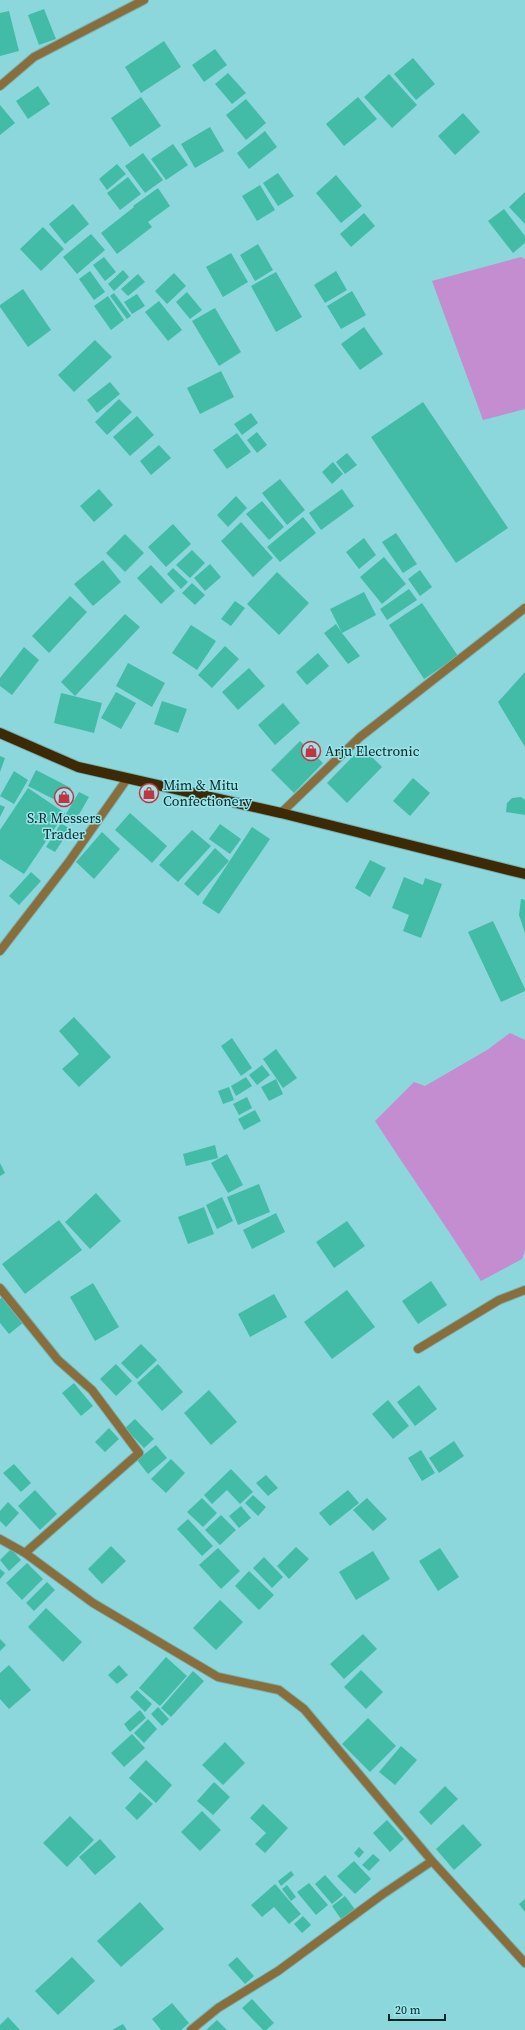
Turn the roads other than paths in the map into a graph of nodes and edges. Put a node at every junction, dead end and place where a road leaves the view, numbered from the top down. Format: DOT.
graph roads {
  1 [pos="144,0"];
  2 [pos="0,86"];
  3 [pos="525,608"];
  4 [pos="0,733"];
  5 [pos="127,778"];
  6 [pos="281,813"];
  7 [pos="525,874"];
  8 [pos="0,951"];
  9 [pos="0,1288"];
  10 [pos="525,1290"];
  11 [pos="418,1349"];
  12 [pos="0,1539"];
  13 [pos="25,1553"];
  14 [pos="432,1861"];
  15 [pos="525,1963"];
  16 [pos="191,2030"];
  1 -- 2 [label="street"];
  3 -- 6 [label="street"];
  4 -- 5 [label="main road"];
  5 -- 6 [label="main road"];
  5 -- 8 [label="street"];
  6 -- 7 [label="main road"];
  9 -- 13 [label="street"];
  10 -- 11 [label="street"];
  12 -- 13 [label="street"];
  13 -- 14 [label="street"];
  14 -- 15 [label="street"];
  14 -- 16 [label="street"];
}
